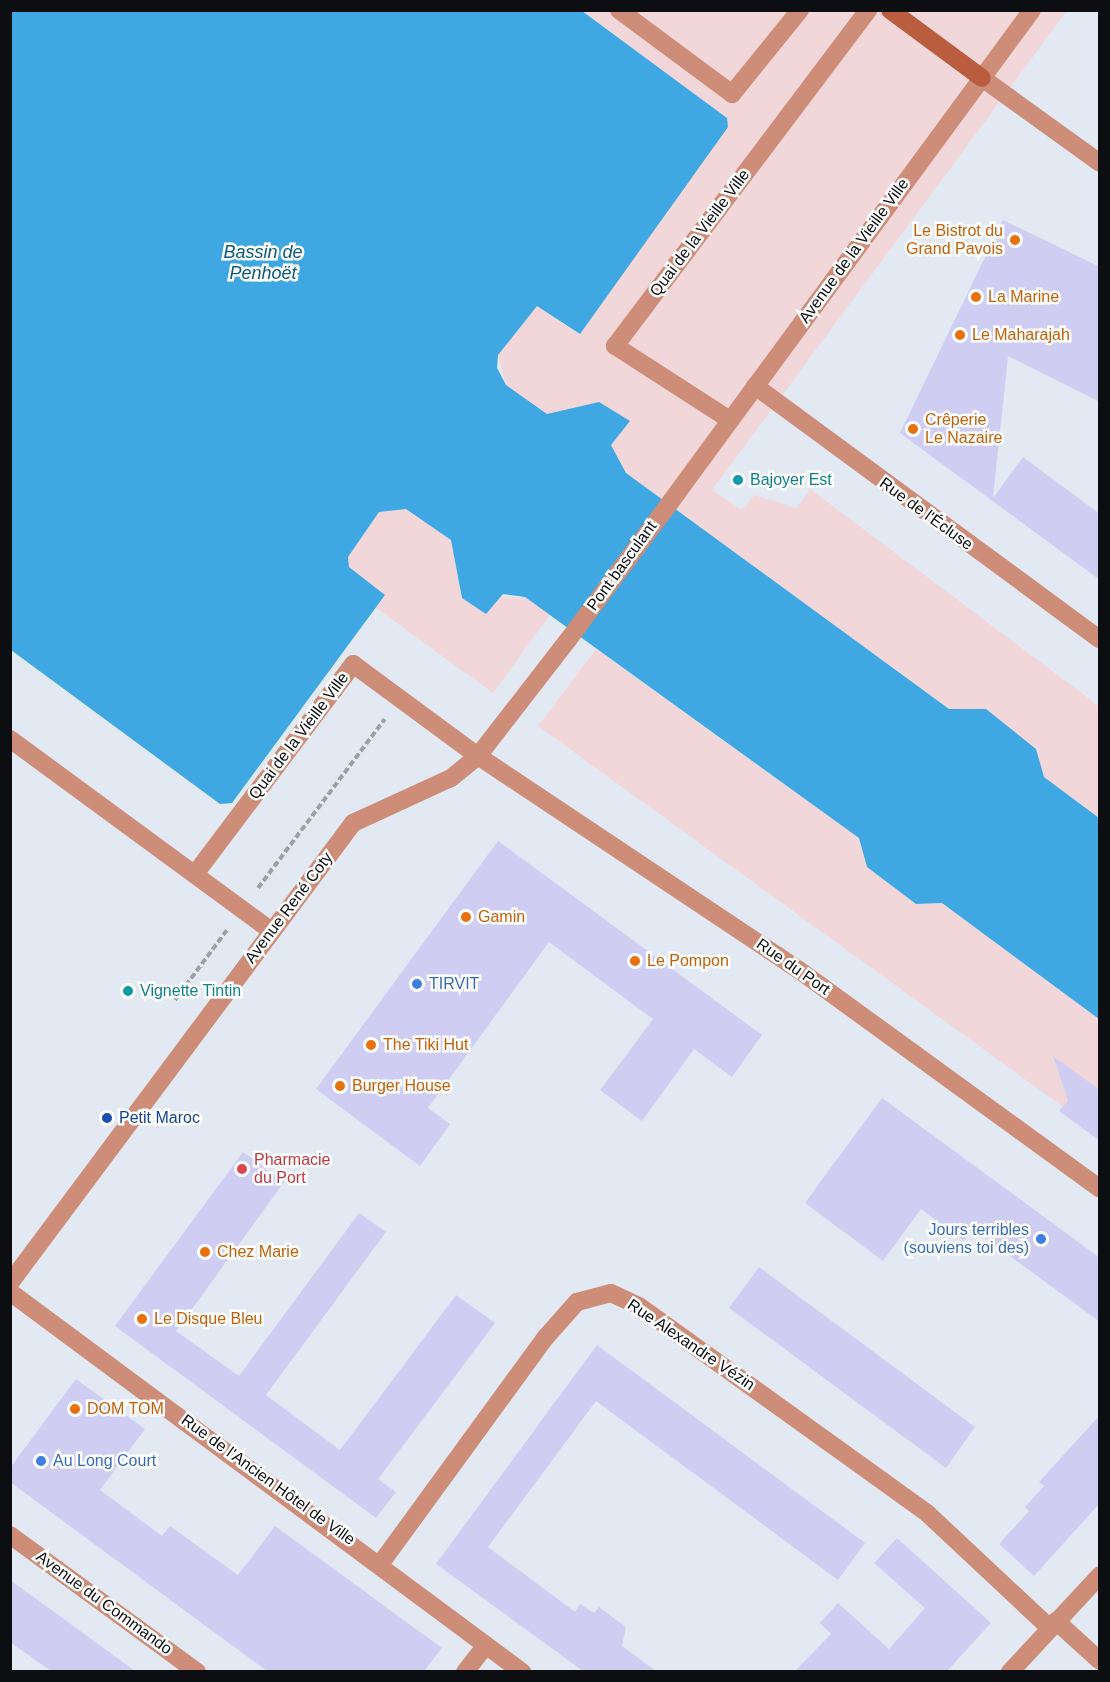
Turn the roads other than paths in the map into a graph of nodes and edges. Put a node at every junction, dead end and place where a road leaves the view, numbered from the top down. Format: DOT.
graph roads {
  1 [pos="619,10"];
  2 [pos="800,10"];
  3 [pos="868,10"];
  4 [pos="890,10"];
  5 [pos="1032,10"];
  6 [pos="982,78"];
  7 [pos="1100,163"];
  8 [pos="755,386"];
  9 [pos="730,420"];
  10 [pos="676,493"];
  11 [pos="1100,639"];
  12 [pos="568,640"];
  13 [pos="10,739"];
  14 [pos="478,756"];
  15 [pos="195,874"];
  16 [pos="271,931"];
  17 [pos="1100,1189"];
  18 [pos="10,1283"];
  19 [pos="10,1292"];
  20 [pos="10,1535"];
  21 [pos="381,1563"];
  22 [pos="1100,1575"];
  23 [pos="1053,1624"];
  24 [pos="486,1645"];
  25 [pos="1100,1661"];
  26 [pos="197,1671"];
  27 [pos="465,1671"];
  28 [pos="522,1671"];
  29 [pos="1010,1671"];
  1 -- 2 [label="street"];
  3 -- 9 [label="street, Quai de la Vieille Ville"];
  4 -- 6 [label="street"];
  5 -- 6 [label="street, Avenue de la Vieille Ville"];
  6 -- 7 [label="street"];
  6 -- 8 [label="street, Avenue de la Vieille Ville"];
  8 -- 9 [label="street, Avenue de la Vieille Ville"];
  8 -- 11 [label="street, Rue de l'Écluse"];
  9 -- 10 [label="street, Avenue de la Vieille Ville"];
  10 -- 12 [label="street, Pont basculant"];
  12 -- 14 [label="street, Avenue René Coty"];
  13 -- 15 [label="street"];
  14 -- 15 [label="street, Quai de la Vieille Ville"];
  14 -- 16 [label="street, Avenue René Coty"];
  14 -- 17 [label="street, Rue du Port"];
  15 -- 16 [label="street"];
  16 -- 18 [label="street, Avenue René Coty"];
  19 -- 21 [label="street, Rue de l'Ancien Hôtel de Ville"];
  20 -- 26 [label="street, Avenue du Commando"];
  21 -- 23 [label="street, Rue Alexandre Vézin"];
  21 -- 24 [label="street, Rue de l'Ancien Hôtel de Ville"];
  22 -- 23 [label="street"];
  23 -- 25 [label="street, Rue Alexandre Vézin"];
  23 -- 29 [label="street"];
  24 -- 27 [label="street"];
  24 -- 28 [label="street, Rue de l'Ancien Hôtel de Ville"];
}
